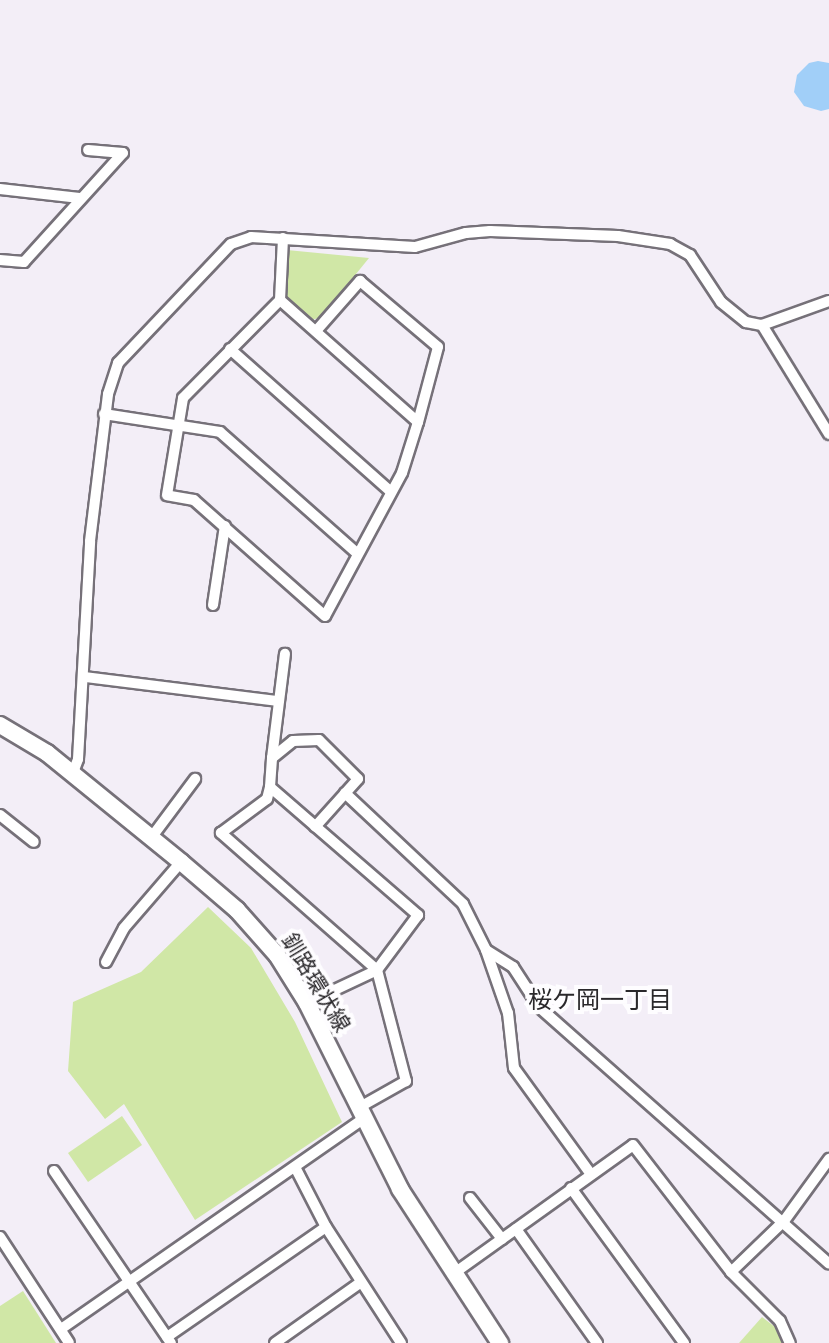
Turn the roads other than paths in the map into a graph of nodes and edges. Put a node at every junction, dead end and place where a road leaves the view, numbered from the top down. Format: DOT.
graph roads {
  1 [pos="88,150"];
  2 [pos="0,189"];
  3 [pos="79,198"];
  4 [pos="283,238"];
  5 [pos="0,260"];
  6 [pos="280,300"];
  7 [pos="829,301"];
  8 [pos="762,325"];
  9 [pos="316,331"];
  10 [pos="230,349"];
  11 [pos="104,414"];
  12 [pos="418,422"];
  13 [pos="175,427"];
  14 [pos="829,434"];
  15 [pos="390,491"];
  16 [pos="225,526"];
  17 [pos="357,553"];
  18 [pos="213,605"];
  19 [pos="285,654"];
  20 [pos="85,677"];
  21 [pos="278,701"];
  22 [pos="7,729"];
  23 [pos="272,758"];
  24 [pos="72,775"];
  25 [pos="195,779"];
  26 [pos="270,787"];
  27 [pos="345,793"];
  28 [pos="0,815"];
  29 [pos="315,827"];
  30 [pos="151,838"];
  31 [pos="34,842"];
  32 [pos="181,862"];
  33 [pos="486,950"];
  34 [pos="106,962"];
  35 [pos="377,970"];
  36 [pos="307,1003"];
  37 [pos="361,1114"];
  38 [pos="829,1159"];
  39 [pos="295,1167"];
  40 [pos="54,1171"];
  41 [pos="590,1173"];
  42 [pos="571,1188"];
  43 [pos="470,1198"];
  44 [pos="784,1221"];
  45 [pos="326,1227"];
  46 [pos="516,1229"];
  47 [pos="0,1237"];
  48 [pos="502,1239"];
  49 [pos="12,1256"];
  50 [pos="0,1263"];
  51 [pos="829,1264"];
  52 [pos="731,1272"];
  53 [pos="453,1274"];
  54 [pos="129,1282"];
  55 [pos="361,1282"];
  56 [pos="61,1329"];
  57 [pos="169,1340"];
  58 [pos="396,1341"];
  59 [pos="69,1343"];
  60 [pos="275,1343"];
  61 [pos="500,1343"];
  62 [pos="597,1343"];
  63 [pos="684,1343"];
  64 [pos="790,1343"];
  1 -- 3 [label="street"];
  2 -- 3 [label="street"];
  3 -- 5 [label="street"];
  4 -- 6 [label="street"];
  4 -- 8 [label="street"];
  4 -- 11 [label="street"];
  6 -- 9 [label="street"];
  6 -- 10 [label="street"];
  7 -- 8 [label="street"];
  8 -- 14 [label="street"];
  9 -- 12 [label="street"];
  9 -- 12 [label="street"];
  10 -- 13 [label="street"];
  10 -- 15 [label="street"];
  11 -- 13 [label="street"];
  11 -- 20 [label="street"];
  12 -- 15 [label="street"];
  13 -- 16 [label="street"];
  13 -- 17 [label="street"];
  15 -- 17 [label="street"];
  16 -- 17 [label="street"];
  16 -- 18 [label="street"];
  19 -- 21 [label="street"];
  20 -- 21 [label="street"];
  20 -- 24 [label="street"];
  21 -- 23 [label="street"];
  22 -- 24 [label="main road, 釧路環状線"];
  23 -- 26 [label="street"];
  23 -- 27 [label="street"];
  24 -- 30 [label="main road, 釧路環状線"];
  25 -- 30 [label="street"];
  26 -- 29 [label="street"];
  26 -- 35 [label="street"];
  27 -- 29 [label="street"];
  27 -- 33 [label="street"];
  28 -- 31 [label="street"];
  29 -- 35 [label="street"];
  30 -- 32 [label="main road, 釧路環状線"];
  32 -- 34 [label="street"];
  32 -- 36 [label="main road, 釧路環状線"];
  33 -- 41 [label="street"];
  33 -- 44 [label="street"];
  35 -- 36 [label="street"];
  35 -- 37 [label="street"];
  36 -- 37 [label="main road, 釧路環状線"];
  37 -- 39 [label="street"];
  37 -- 53 [label="main road, 釧路環状線"];
  38 -- 44 [label="street"];
  39 -- 45 [label="street"];
  39 -- 54 [label="street"];
  40 -- 54 [label="street"];
  41 -- 42 [label="street"];
  41 -- 52 [label="street"];
  42 -- 46 [label="street"];
  42 -- 63 [label="street"];
  43 -- 48 [label="street"];
  44 -- 51 [label="street"];
  44 -- 52 [label="street"];
  45 -- 55 [label="street"];
  45 -- 57 [label="street"];
  46 -- 48 [label="street"];
  46 -- 62 [label="street"];
  47 -- 49 [label="street"];
  48 -- 53 [label="street"];
  49 -- 50 [label="street"];
  49 -- 56 [label="street"];
  52 -- 64 [label="street"];
  53 -- 61 [label="main road, 釧路環状線"];
  54 -- 56 [label="street"];
  54 -- 57 [label="street"];
  55 -- 58 [label="street"];
  55 -- 60 [label="street"];
  56 -- 59 [label="street"];
}
